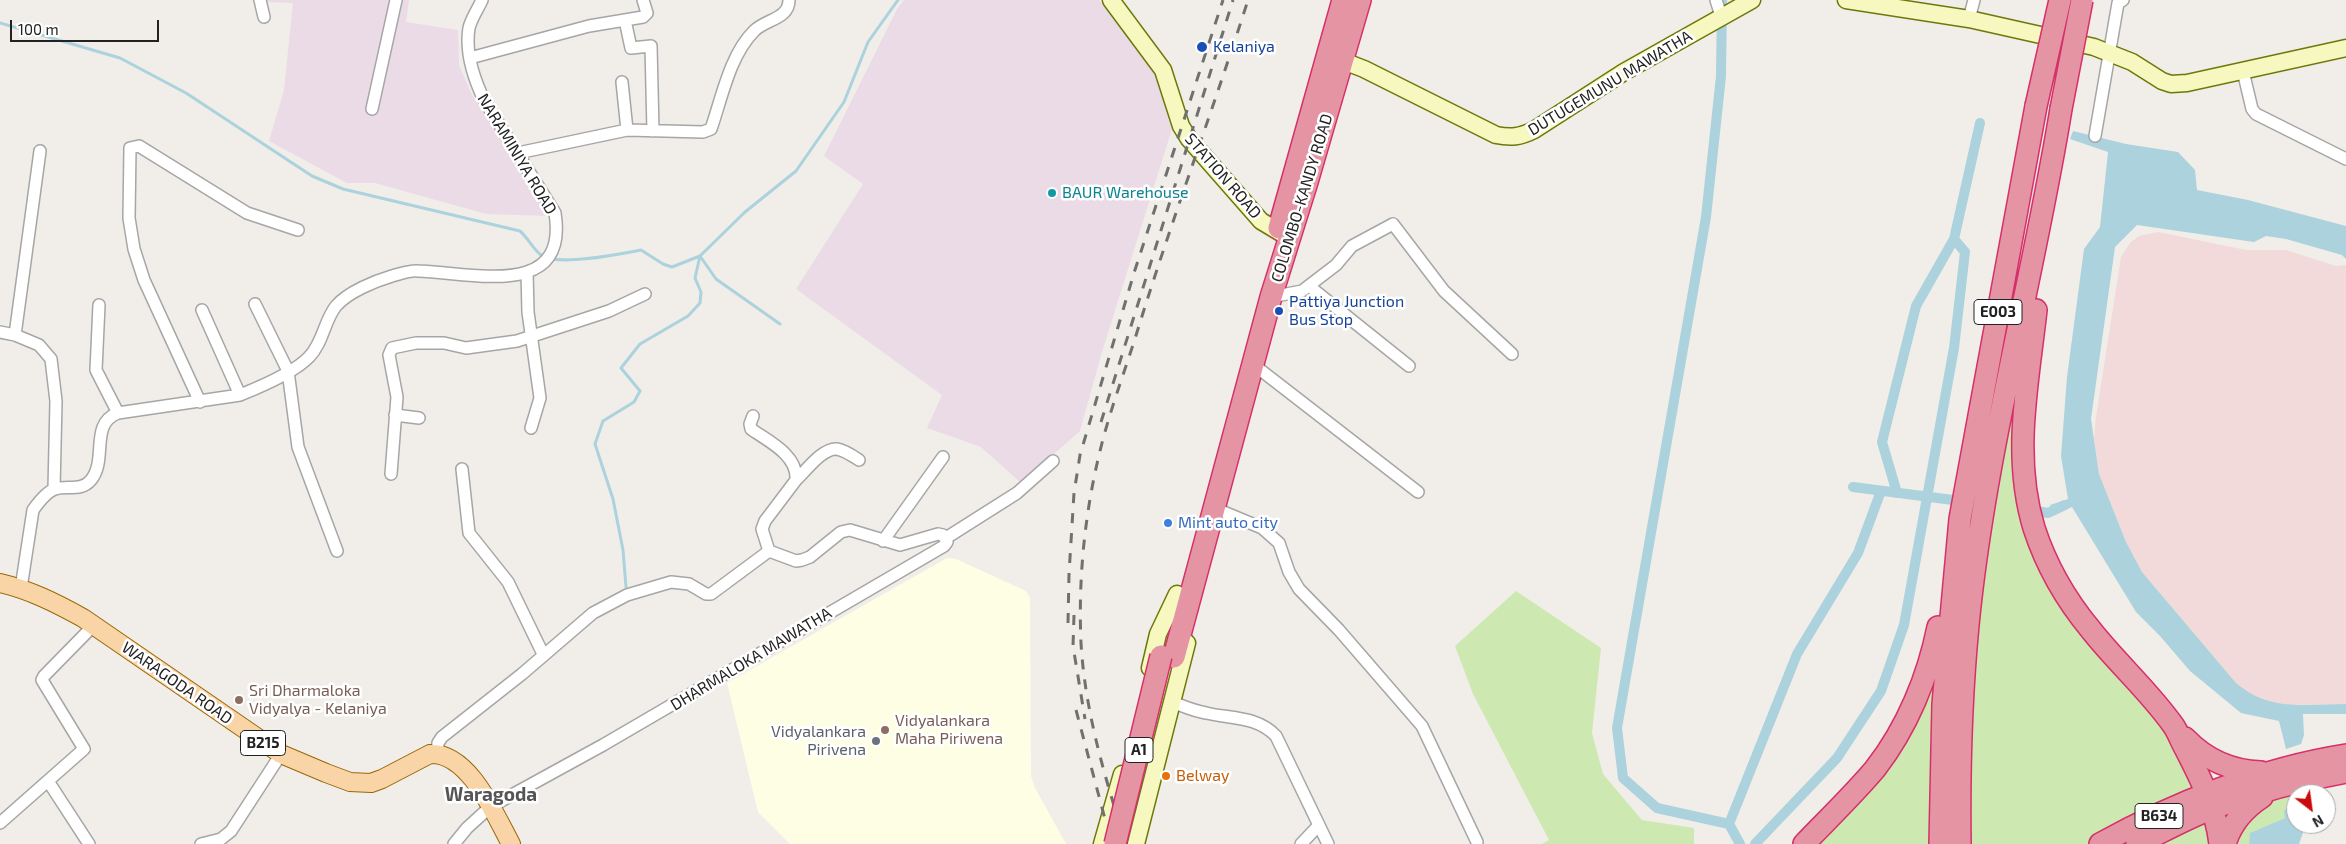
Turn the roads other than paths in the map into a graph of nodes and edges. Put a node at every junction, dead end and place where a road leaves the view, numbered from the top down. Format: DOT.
graph roads {
  1 [pos="260,0"];
  2 [pos="396,0"];
  3 [pos="482,0"];
  4 [pos="643,0"];
  5 [pos="789,0"];
  6 [pos="1111,0"];
  7 [pos="1343,0"];
  8 [pos="1360,0"];
  9 [pos="1716,0"];
  10 [pos="1846,0"];
  11 [pos="1974,0"];
  12 [pos="2060,0"];
  13 [pos="2082,0"];
  14 [pos="2120,1"];
  15 [pos="1749,2"];
  16 [pos="1721,16"];
  17 [pos="264,17"];
  18 [pos="1969,19"];
  19 [pos="625,20"];
  20 [pos="2346,48"];
  21 [pos="2110,53"];
  22 [pos="470,58"];
  23 [pos="1336,58"];
  24 [pos="2243,71"];
  25 [pos="622,82"];
  26 [pos="372,110"];
  27 [pos="627,130"];
  28 [pos="653,131"];
  29 [pos="2095,136"];
  30 [pos="40,151"];
  31 [pos="518,153"];
  32 [pos="2346,159"];
  33 [pos="2049,180"];
  34 [pos="298,230"];
  35 [pos="1284,235"];
  36 [pos="527,272"];
  37 [pos="1309,286"];
  38 [pos="645,294"];
  39 [pos="1271,297"];
  40 [pos="255,304"];
  41 [pos="99,305"];
  42 [pos="202,310"];
  43 [pos="0,332"];
  44 [pos="15,335"];
  45 [pos="532,338"];
  46 [pos="1512,354"];
  47 [pos="1254,365"];
  48 [pos="1409,366"];
  49 [pos="288,371"];
  50 [pos="240,395"];
  51 [pos="200,402"];
  52 [pos="118,413"];
  53 [pos="395,415"];
  54 [pos="753,416"];
  55 [pos="420,418"];
  56 [pos="530,428"];
  57 [pos="943,457"];
  58 [pos="859,460"];
  59 [pos="1054,461"];
  60 [pos="462,469"];
  61 [pos="391,474"];
  62 [pos="796,480"];
  63 [pos="54,489"];
  64 [pos="1418,492"];
  65 [pos="1214,508"];
  66 [pos="1960,518"];
  67 [pos="946,538"];
  68 [pos="883,541"];
  69 [pos="337,550"];
  70 [pos="769,551"];
  71 [pos="0,583"];
  72 [pos="21,588"];
  73 [pos="1183,596"];
  74 [pos="94,625"];
  75 [pos="543,654"];
  76 [pos="1168,657"];
  77 [pos="1172,702"];
  78 [pos="2174,727"];
  79 [pos="1130,747"];
  80 [pos="281,754"];
  81 [pos="437,754"];
  82 [pos="1160,754"];
  83 [pos="2346,756"];
  84 [pos="2346,772"];
  85 [pos="2280,778"];
  86 [pos="48,781"];
  87 [pos="2209,802"];
  88 [pos="490,807"];
  89 [pos="0,823"];
  90 [pos="1318,825"];
  91 [pos="2106,841"];
  92 [pos="1477,842"];
  93 [pos="89,844"];
  94 [pos="201,844"];
  95 [pos="454,844"];
  96 [pos="511,844"];
  97 [pos="1102,844"];
  98 [pos="1115,844"];
  99 [pos="1128,844"];
  100 [pos="1136,844"];
  101 [pos="1301,844"];
  102 [pos="1328,844"];
  103 [pos="1804,844"];
  104 [pos="1940,844"];
  105 [pos="1960,844"];
  106 [pos="2137,844"];
  107 [pos="2220,844"];
  108 [pos="2225,844"];
  1 -- 17 [label="street"];
  2 -- 26 [label="street"];
  3 -- 22 [label="street, NARAMINIYA ROAD"];
  4 -- 19 [label="street"];
  5 -- 28 [label="street"];
  6 -- 35 [label="street, STATION ROAD"];
  7 -- 23 [label="highway, COLOMBO-KANDY ROAD / A1"];
  8 -- 23 [label="highway, COLOMBO-KANDY ROAD / A1"];
  9 -- 16 [label="street"];
  10 -- 18 [label="street"];
  11 -- 18 [label="street"];
  12 -- 66 [label="highway, E003, bridge"];
  13 -- 33 [label="highway, E003, bridge"];
  14 -- 21 [label="street"];
  15 -- 16 [label="street, DUTUGEMUNU MAWATHA"];
  16 -- 23 [label="street, DUTUGEMUNU MAWATHA"];
  18 -- 21 [label="street"];
  19 -- 22 [label="street"];
  19 -- 28 [label="street"];
  20 -- 24 [label="street"];
  21 -- 24 [label="street"];
  21 -- 29 [label="street"];
  22 -- 31 [label="street, NARAMINIYA ROAD"];
  23 -- 35 [label="highway, COLOMBO-KANDY ROAD / A1"];
  24 -- 32 [label="street"];
  25 -- 27 [label="street"];
  27 -- 28 [label="street"];
  27 -- 31 [label="street"];
  30 -- 44 [label="street"];
  31 -- 36 [label="street, NARAMINIYA ROAD"];
  33 -- 78 [label="highway"];
  33 -- 105 [label="highway, E003"];
  34 -- 51 [label="street"];
  35 -- 39 [label="highway, COLOMBO-KANDY ROAD / A1"];
  35 -- 73 [label="highway, COLOMBO-KANDY ROAD / A1"];
  36 -- 45 [label="street"];
  36 -- 49 [label="street, NARAMINIYA ROAD"];
  37 -- 39 [label="street"];
  37 -- 46 [label="street"];
  37 -- 48 [label="street"];
  38 -- 45 [label="street"];
  39 -- 47 [label="highway, COLOMBO-KANDY ROAD / A1"];
  40 -- 49 [label="street"];
  41 -- 52 [label="street"];
  42 -- 50 [label="street"];
  43 -- 44 [label="street"];
  44 -- 63 [label="street"];
  45 -- 53 [label="street"];
  45 -- 56 [label="street"];
  47 -- 64 [label="street"];
  47 -- 65 [label="highway, COLOMBO-KANDY ROAD / A1"];
  49 -- 50 [label="street, NARAMINIYA ROAD"];
  49 -- 69 [label="street"];
  50 -- 51 [label="street, NARAMINIYA ROAD"];
  51 -- 52 [label="street, NARAMINIYA ROAD"];
  52 -- 63 [label="street"];
  53 -- 55 [label="street"];
  53 -- 61 [label="street"];
  54 -- 62 [label="street"];
  57 -- 68 [label="street"];
  58 -- 62 [label="street"];
  59 -- 67 [label="street, DHARMALOKA MAWATHA"];
  60 -- 75 [label="street"];
  62 -- 70 [label="street"];
  63 -- 72 [label="street"];
  65 -- 73 [label="highway, COLOMBO-KANDY ROAD / A1"];
  65 -- 92 [label="street"];
  66 -- 103 [label="highway"];
  66 -- 104 [label="highway, E003"];
  67 -- 68 [label="street"];
  67 -- 88 [label="street, DHARMALOKA MAWATHA"];
  68 -- 70 [label="street"];
  70 -- 75 [label="street"];
  71 -- 72 [label="main road, WARAGODA ROAD / B215"];
  72 -- 74 [label="main road, WARAGODA ROAD / B215"];
  73 -- 76 [label="highway, A1"];
  73 -- 77 [label="street"];
  73 -- 79 [label="street"];
  74 -- 80 [label="main road, WARAGODA ROAD / B215"];
  74 -- 86 [label="street"];
  75 -- 81 [label="street"];
  76 -- 98 [label="highway, A1, bridge"];
  76 -- 99 [label="highway, A1"];
  77 -- 82 [label="street"];
  77 -- 90 [label="street"];
  78 -- 85 [label="highway"];
  78 -- 87 [label="highway"];
  79 -- 82 [label="street"];
  79 -- 97 [label="street"];
  80 -- 81 [label="main road, WARAGODA ROAD / B215"];
  80 -- 94 [label="street"];
  81 -- 88 [label="main road"];
  82 -- 100 [label="street"];
  83 -- 85 [label="highway, B634"];
  84 -- 85 [label="highway, B634"];
  85 -- 87 [label="highway, B634"];
  85 -- 108 [label="highway"];
  86 -- 89 [label="street"];
  86 -- 93 [label="street"];
  87 -- 91 [label="highway, B634"];
  87 -- 106 [label="highway, B634"];
  87 -- 107 [label="highway"];
  88 -- 95 [label="street, DHARMALOKA MAWATHA"];
  88 -- 96 [label="main road"];
  90 -- 101 [label="street"];
  90 -- 102 [label="street"];
}
